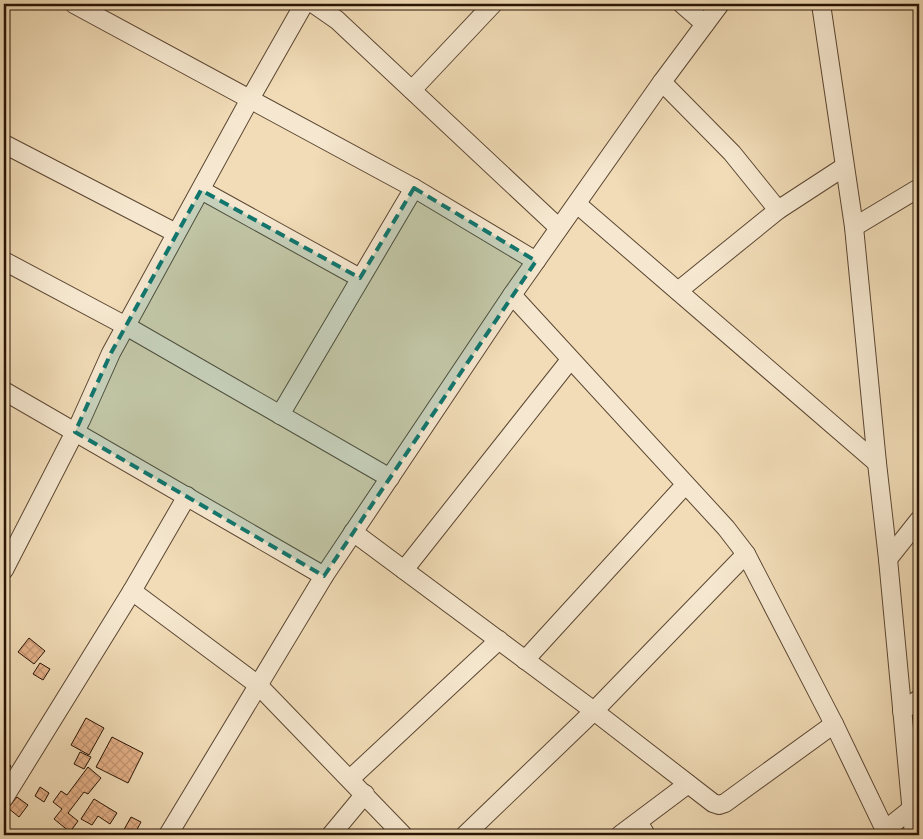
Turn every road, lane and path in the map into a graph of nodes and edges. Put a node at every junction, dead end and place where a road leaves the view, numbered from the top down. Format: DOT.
graph roads {
  1 [pos="74,4"];
  2 [pos="304,4"];
  3 [pos="314,4"];
  4 [pos="493,4"];
  5 [pos="682,4"];
  6 [pos="720,4"];
  7 [pos="821,4"];
  8 [pos="705,24"];
  9 [pos="662,82"];
  10 [pos="412,90"];
  11 [pos="250,99"];
  12 [pos="4,144"];
  13 [pos="844,167"];
  14 [pos="414,188"];
  15 [pos="919,188"];
  16 [pos="201,190"];
  17 [pos="577,204"];
  18 [pos="778,210"];
  19 [pos="854,227"];
  20 [pos="559,228"];
  21 [pos="176,233"];
  22 [pos="536,261"];
  23 [pos="4,262"];
  24 [pos="360,278"];
  25 [pos="678,292"];
  26 [pos="512,295"];
  27 [pos="126,326"];
  28 [pos="570,360"];
  29 [pos="4,390"];
  30 [pos="280,415"];
  31 [pos="75,432"];
  32 [pos="877,464"];
  33 [pos="390,478"];
  34 [pos="685,485"];
  35 [pos="187,496"];
  36 [pos="919,520"];
  37 [pos="353,532"];
  38 [pos="746,554"];
  39 [pos="888,559"];
  40 [pos="4,570"];
  41 [pos="404,570"];
  42 [pos="324,576"];
  43 [pos="132,591"];
  44 [pos="499,640"];
  45 [pos="525,660"];
  46 [pos="258,685"];
  47 [pos="919,699"];
  48 [pos="594,711"];
  49 [pos="902,711"];
  50 [pos="834,724"];
  51 [pos="350,779"];
  52 [pos="688,784"];
  53 [pos="365,794"];
  54 [pos="4,798"];
  55 [pos="913,799"];
  56 [pos="347,828"];
  57 [pos="642,828"];
  58 [pos="883,833"];
  59 [pos="168,835"];
  60 [pos="331,835"];
  61 [pos="403,835"];
  62 [pos="465,835"];
  63 [pos="620,835"];
  64 [pos="914,835"];
  1 -- 11 [label="street"];
  2 -- 11 [label="street"];
  3 -- 10 [label="street"];
  4 -- 10 [label="street"];
  5 -- 8 [label="street"];
  6 -- 8 [label="street"];
  7 -- 13 [label="street"];
  8 -- 9 [label="street"];
  9 -- 17 [label="street"];
  9 -- 18 [label="street"];
  10 -- 20 [label="street"];
  11 -- 14 [label="street"];
  11 -- 16 [label="street"];
  12 -- 21 [label="street"];
  13 -- 18 [label="street"];
  13 -- 19 [label="street"];
  14 -- 22 [label="street"];
  14 -- 24 [label="street"];
  15 -- 19 [label="street"];
  16 -- 21 [label="street"];
  16 -- 24 [label="street"];
  17 -- 20 [label="street"];
  17 -- 25 [label="street"];
  18 -- 25 [label="street"];
  19 -- 32 [label="street"];
  20 -- 22 [label="street"];
  21 -- 27 [label="street"];
  22 -- 26 [label="street"];
  23 -- 27 [label="street"];
  24 -- 30 [label="street"];
  25 -- 32 [label="street"];
  26 -- 28 [label="street"];
  26 -- 33 [label="street"];
  27 -- 30 [label="street"];
  27 -- 31 [label="street"];
  28 -- 34 [label="street"];
  28 -- 41 [label="street"];
  29 -- 31 [label="street"];
  30 -- 33 [label="street"];
  31 -- 35 [label="street"];
  31 -- 40 [label="street"];
  32 -- 39 [label="street"];
  33 -- 37 [label="street"];
  34 -- 38 [label="street"];
  34 -- 45 [label="street"];
  35 -- 42 [label="street"];
  35 -- 43 [label="street"];
  36 -- 39 [label="street"];
  37 -- 41 [label="street"];
  37 -- 42 [label="street"];
  38 -- 48 [label="street"];
  38 -- 50 [label="street"];
  39 -- 49 [label="street"];
  41 -- 44 [label="street"];
  42 -- 46 [label="street"];
  43 -- 46 [label="street"];
  43 -- 54 [label="street"];
  44 -- 45 [label="street"];
  44 -- 51 [label="street"];
  45 -- 48 [label="street"];
  46 -- 51 [label="street"];
  46 -- 59 [label="street"];
  47 -- 49 [label="street"];
  48 -- 52 [label="street"];
  48 -- 62 [label="street"];
  49 -- 55 [label="street"];
  50 -- 52 [label="street"];
  50 -- 58 [label="street"];
  51 -- 53 [label="street"];
  52 -- 57 [label="street"];
  53 -- 56 [label="street"];
  53 -- 61 [label="street"];
  55 -- 58 [label="street"];
  55 -- 64 [label="street"];
  56 -- 60 [label="street"];
  57 -- 63 [label="street"];
}
